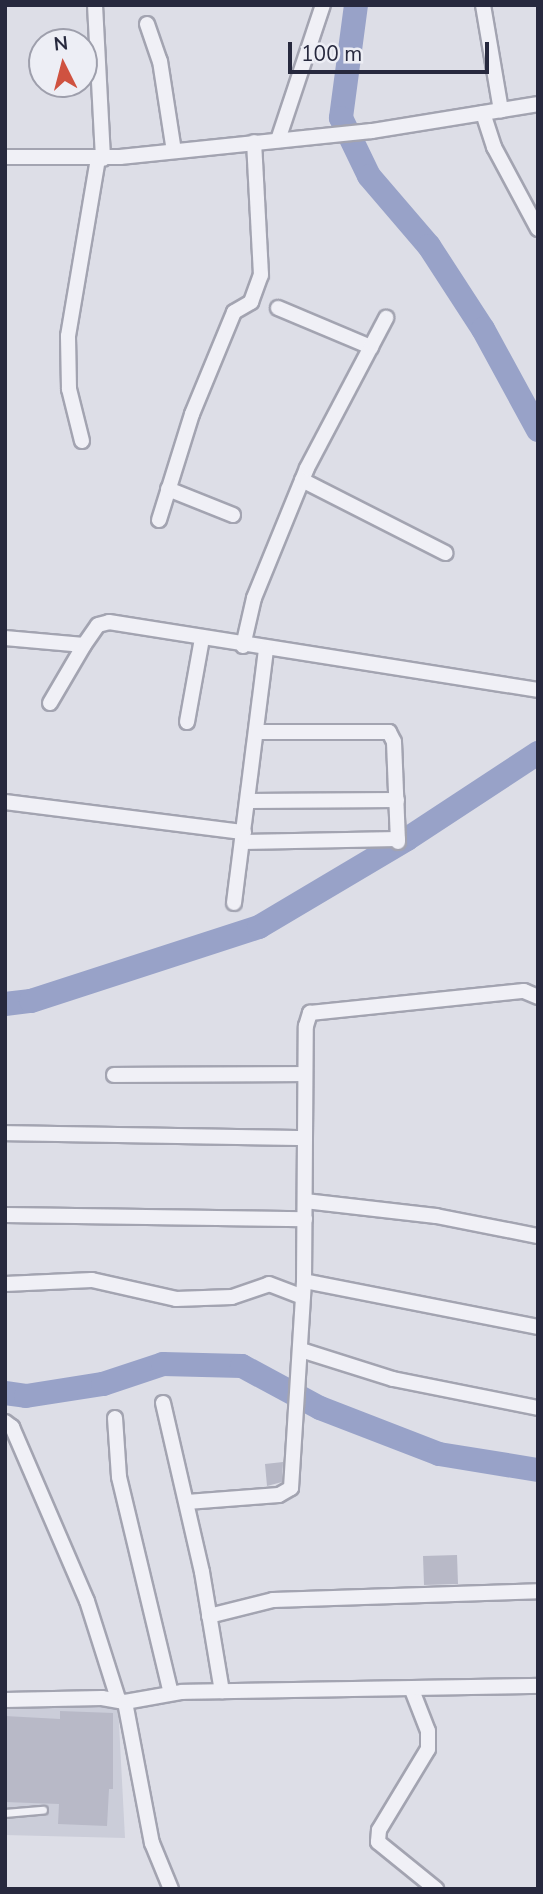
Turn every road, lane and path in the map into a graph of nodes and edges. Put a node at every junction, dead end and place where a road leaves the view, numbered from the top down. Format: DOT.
graph roads {
  1 [pos="95,5"];
  2 [pos="323,5"];
  3 [pos="483,5"];
  4 [pos="147,24"];
  5 [pos="538,104"];
  6 [pos="501,110"];
  7 [pos="483,113"];
  8 [pos="278,140"];
  9 [pos="254,142"];
  10 [pos="174,151"];
  11 [pos="5,157"];
  12 [pos="100,159"];
  13 [pos="538,229"];
  14 [pos="278,308"];
  15 [pos="386,318"];
  16 [pos="371,347"];
  17 [pos="82,441"];
  18 [pos="302,480"];
  19 [pos="168,489"];
  20 [pos="233,515"];
  21 [pos="159,520"];
  22 [pos="444,553"];
  23 [pos="5,638"];
  24 [pos="202,639"];
  25 [pos="83,645"];
  26 [pos="243,646"];
  27 [pos="266,649"];
  28 [pos="538,691"];
  29 [pos="50,703"];
  30 [pos="187,722"];
  31 [pos="258,732"];
  32 [pos="397,800"];
  33 [pos="5,802"];
  34 [pos="249,802"];
  35 [pos="244,837"];
  36 [pos="234,902"];
  37 [pos="538,997"];
  38 [pos="305,1074"];
  39 [pos="114,1075"];
  40 [pos="5,1133"];
  41 [pos="305,1138"];
  42 [pos="305,1202"];
  43 [pos="5,1215"];
  44 [pos="305,1219"];
  45 [pos="538,1236"];
  46 [pos="304,1281"];
  47 [pos="5,1284"];
  48 [pos="303,1297"];
  49 [pos="538,1327"];
  50 [pos="301,1354"];
  51 [pos="163,1403"];
  52 [pos="538,1408"];
  53 [pos="115,1418"];
  54 [pos="5,1422"];
  55 [pos="187,1502"];
  56 [pos="538,1591"];
  57 [pos="209,1615"];
  58 [pos="538,1686"];
  59 [pos="412,1690"];
  60 [pos="222,1692"];
  61 [pos="171,1693"];
  62 [pos="5,1700"];
  63 [pos="122,1700"];
  64 [pos="43,1810"];
  65 [pos="5,1813"];
  66 [pos="171,1889"];
  67 [pos="436,1889"];
  1 -- 12 [label="street"];
  2 -- 8 [label="street"];
  3 -- 6 [label="street"];
  4 -- 10 [label="street"];
  5 -- 6 [label="street"];
  6 -- 7 [label="street"];
  7 -- 8 [label="street"];
  7 -- 13 [label="street"];
  8 -- 9 [label="street"];
  9 -- 10 [label="street"];
  9 -- 19 [label="street"];
  10 -- 12 [label="street"];
  11 -- 12 [label="street"];
  12 -- 17 [label="street"];
  14 -- 16 [label="street"];
  15 -- 16 [label="street"];
  16 -- 18 [label="street"];
  18 -- 22 [label="street"];
  18 -- 26 [label="street"];
  19 -- 20 [label="street"];
  19 -- 21 [label="street"];
  23 -- 25 [label="street"];
  24 -- 25 [label="street"];
  24 -- 26 [label="street"];
  24 -- 30 [label="street"];
  25 -- 29 [label="street"];
  26 -- 27 [label="street"];
  27 -- 28 [label="street"];
  27 -- 31 [label="street"];
  31 -- 32 [label="street"];
  31 -- 34 [label="street"];
  32 -- 34 [label="street"];
  32 -- 35 [label="street"];
  33 -- 35 [label="street"];
  34 -- 35 [label="street"];
  35 -- 36 [label="street"];
  37 -- 38 [label="street"];
  38 -- 39 [label="street"];
  38 -- 41 [label="street"];
  40 -- 41 [label="street"];
  41 -- 42 [label="street"];
  42 -- 44 [label="street"];
  42 -- 45 [label="street"];
  43 -- 44 [label="street"];
  44 -- 46 [label="street"];
  46 -- 48 [label="street"];
  46 -- 49 [label="street"];
  47 -- 48 [label="street"];
  48 -- 50 [label="street"];
  50 -- 52 [label="street"];
  50 -- 55 [label="street"];
  51 -- 55 [label="street"];
  53 -- 61 [label="street"];
  54 -- 63 [label="street"];
  55 -- 57 [label="street"];
  56 -- 57 [label="street"];
  57 -- 60 [label="street"];
  58 -- 59 [label="street"];
  59 -- 60 [label="street"];
  59 -- 67 [label="street"];
  60 -- 61 [label="street"];
  61 -- 63 [label="street"];
  62 -- 63 [label="street"];
  63 -- 66 [label="street"];
  64 -- 65 [label="lane"];
}
